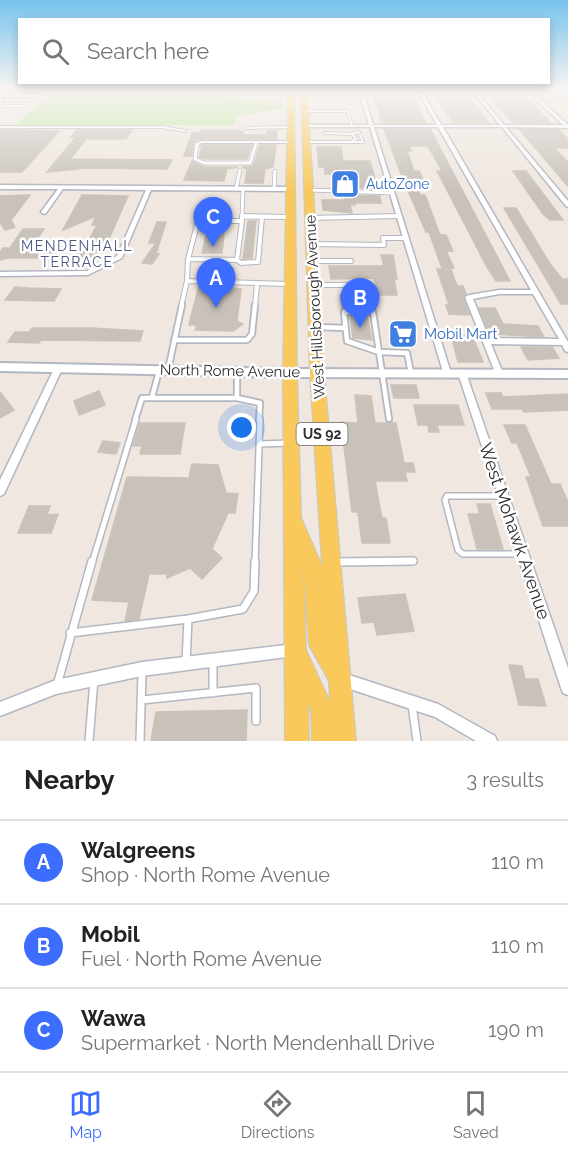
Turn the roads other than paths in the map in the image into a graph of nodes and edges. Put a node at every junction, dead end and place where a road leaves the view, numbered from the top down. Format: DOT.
graph roads {
  1 [pos="298,123"];
  2 [pos="299,123"];
  3 [pos="302,123"];
  4 [pos="323,123"];
  5 [pos="350,123"];
  6 [pos="371,123"];
  7 [pos="438,123"];
  8 [pos="500,123"];
  9 [pos="350,126"];
  10 [pos="372,126"];
  11 [pos="440,126"];
  12 [pos="503,126"];
  13 [pos="0,127"];
  14 [pos="568,127"];
  15 [pos="246,128"];
  16 [pos="185,131"];
  17 [pos="301,133"];
  18 [pos="349,133"];
  19 [pos="256,142"];
  20 [pos="326,142"];
  21 [pos="350,142"];
  22 [pos="240,170"];
  23 [pos="275,171"];
  24 [pos="0,187"];
  25 [pos="62,187"];
  26 [pos="150,188"];
  27 [pos="240,189"];
  28 [pos="274,189"];
  29 [pos="290,189"];
  30 [pos="309,190"];
  31 [pos="392,193"];
  32 [pos="568,205"];
  33 [pos="44,212"];
  34 [pos="399,216"];
  35 [pos="262,217"];
  36 [pos="290,218"];
  37 [pos="310,218"];
  38 [pos="242,219"];
  39 [pos="406,238"];
  40 [pos="311,239"];
  41 [pos="188,260"];
  42 [pos="237,260"];
  43 [pos="312,261"];
  44 [pos="351,261"];
  45 [pos="0,274"];
  46 [pos="187,281"];
  47 [pos="257,284"];
  48 [pos="290,284"];
  49 [pos="313,285"];
  50 [pos="356,285"];
  51 [pos="534,292"];
  52 [pos="315,327"];
  53 [pos="345,327"];
  54 [pos="174,340"];
  55 [pos="487,341"];
  56 [pos="566,346"];
  57 [pos="379,352"];
  58 [pos="0,367"];
  59 [pos="58,369"];
  60 [pos="163,370"];
  61 [pos="237,372"];
  62 [pos="290,373"];
  63 [pos="317,373"];
  64 [pos="381,373"];
  65 [pos="411,373"];
  66 [pos="447,373"];
  67 [pos="462,373"];
  68 [pos="499,373"];
  69 [pos="568,374"];
  70 [pos="152,397"];
  71 [pos="237,398"];
  72 [pos="389,419"];
  73 [pos="291,443"];
  74 [pos="259,444"];
  75 [pos="0,490"];
  76 [pos="503,496"];
  77 [pos="292,514"];
  78 [pos="523,554"];
  79 [pos="414,561"];
  80 [pos="331,562"];
  81 [pos="188,619"];
  82 [pos="70,633"];
  83 [pos="295,650"];
  84 [pos="213,659"];
  85 [pos="186,662"];
  86 [pos="142,669"];
  87 [pos="340,679"];
  88 [pos="94,680"];
  89 [pos="56,687"];
  90 [pos="568,688"];
  91 [pos="213,693"];
  92 [pos="142,700"];
  93 [pos="412,702"];
  94 [pos="0,709"];
  95 [pos="256,721"];
  96 [pos="89,741"];
  97 [pos="140,741"];
  98 [pos="297,741"];
  99 [pos="324,741"];
  100 [pos="344,741"];
  101 [pos="417,741"];
  102 [pos="490,741"];
  1 -- 17 [label="main road, West Hillsborough Avenue / US 92"];
  2 -- 17 [label="main road"];
  3 -- 17 [label="main road, West Hillsborough Avenue / US 92"];
  4 -- 17 [label="lane"];
  5 -- 9 [label="lane"];
  6 -- 10 [label="street"];
  7 -- 11 [label="street"];
  8 -- 12 [label="street"];
  9 -- 10 [label="street"];
  9 -- 17 [label="street"];
  9 -- 18 [label="lane"];
  10 -- 11 [label="street"];
  10 -- 31 [label="street"];
  11 -- 12 [label="street"];
  11 -- 51 [label="street"];
  12 -- 14 [label="street"];
  12 -- 32 [label="street"];
  13 -- 16 [label="lane"];
  15 -- 17 [label="lane"];
  17 -- 19 [label="lane"];
  17 -- 20 [label="lane"];
  17 -- 29 [label="main road, West Hillsborough Avenue / US 92"];
  17 -- 30 [label="main road, West Hillsborough Avenue / US 92"];
  18 -- 20 [label="lane"];
  18 -- 21 [label="lane"];
  18 -- 21 [label="lane"];
  19 -- 19 [label="lane"];
  20 -- 21 [label="lane"];
  22 -- 27 [label="lane"];
  23 -- 28 [label="lane"];
  24 -- 25 [label="street"];
  25 -- 26 [label="street"];
  25 -- 33 [label="street"];
  26 -- 27 [label="street"];
  26 -- 45 [label="street"];
  27 -- 28 [label="street"];
  27 -- 38 [label="lane"];
  28 -- 29 [label="street"];
  29 -- 36 [label="main road, West Hillsborough Avenue / US 92"];
  29 -- 40 [label="main road"];
  30 -- 31 [label="lane"];
  30 -- 37 [label="main road, West Hillsborough Avenue / US 92"];
  31 -- 34 [label="street"];
  34 -- 37 [label="lane"];
  34 -- 39 [label="street"];
  35 -- 36 [label="lane"];
  35 -- 38 [label="lane"];
  35 -- 42 [label="lane"];
  36 -- 48 [label="main road, West Hillsborough Avenue / US 92"];
  37 -- 40 [label="main road, West Hillsborough Avenue / US 92"];
  38 -- 41 [label="lane"];
  38 -- 42 [label="lane"];
  39 -- 40 [label="lane"];
  39 -- 66 [label="street"];
  40 -- 43 [label="main road, West Hillsborough Avenue / US 92"];
  41 -- 42 [label="lane"];
  41 -- 46 [label="lane"];
  43 -- 44 [label="lane"];
  43 -- 49 [label="main road, West Hillsborough Avenue / US 92"];
  46 -- 47 [label="lane"];
  46 -- 54 [label="lane"];
  47 -- 48 [label="lane"];
  47 -- 54 [label="lane"];
  48 -- 62 [label="main road, West Hillsborough Avenue / US 92"];
  49 -- 50 [label="lane"];
  49 -- 52 [label="main road, West Hillsborough Avenue / US 92"];
  51 -- 55 [label="street"];
  51 -- 56 [label="street"];
  52 -- 53 [label="lane"];
  52 -- 63 [label="main road, West Hillsborough Avenue / US 92"];
  53 -- 57 [label="lane"];
  53 -- 57 [label="lane"];
  54 -- 60 [label="lane"];
  55 -- 56 [label="street"];
  55 -- 68 [label="street"];
  57 -- 64 [label="lane"];
  57 -- 65 [label="lane"];
  58 -- 59 [label="street, North Rome Avenue"];
  59 -- 60 [label="street, North Rome Avenue"];
  59 -- 75 [label="street"];
  60 -- 61 [label="street, North Rome Avenue"];
  60 -- 70 [label="lane"];
  61 -- 62 [label="street, North Rome Avenue"];
  61 -- 71 [label="lane"];
  62 -- 63 [label="street, North Rome Avenue"];
  62 -- 73 [label="main road, West Hillsborough Avenue / US 92"];
  63 -- 64 [label="street, North Rome Avenue"];
  63 -- 80 [label="main road, West Hillsborough Avenue / US 92"];
  64 -- 65 [label="street, North Rome Avenue"];
  64 -- 72 [label="lane"];
  65 -- 66 [label="street, North Rome Avenue"];
  66 -- 67 [label="street, North Rome Avenue"];
  67 -- 68 [label="street, North Rome Avenue"];
  67 -- 76 [label="street, West Mohawk Avenue"];
  68 -- 69 [label="street, North Rome Avenue"];
  70 -- 71 [label="lane"];
  70 -- 82 [label="lane"];
  71 -- 74 [label="lane"];
  73 -- 74 [label="lane"];
  73 -- 77 [label="main road, West Hillsborough Avenue / US 92"];
  74 -- 81 [label="lane"];
  76 -- 78 [label="street, West Mohawk Avenue"];
  76 -- 78 [label="lane"];
  77 -- 83 [label="main road, West Hillsborough Avenue / US 92"];
  77 -- 87 [label="main road"];
  78 -- 90 [label="street, West Mohawk Avenue"];
  79 -- 80 [label="lane"];
  80 -- 87 [label="main road, West Hillsborough Avenue / US 92"];
  81 -- 82 [label="lane"];
  81 -- 85 [label="lane"];
  82 -- 89 [label="lane"];
  83 -- 84 [label="street"];
  83 -- 98 [label="main road, West Hillsborough Avenue / US 92"];
  83 -- 99 [label="main road"];
  84 -- 85 [label="street"];
  84 -- 91 [label="lane"];
  85 -- 86 [label="street"];
  86 -- 88 [label="street"];
  86 -- 92 [label="lane"];
  87 -- 93 [label="street"];
  87 -- 100 [label="main road, West Hillsborough Avenue / US 92"];
  88 -- 89 [label="street"];
  88 -- 96 [label="lane"];
  89 -- 94 [label="street"];
  91 -- 92 [label="lane"];
  91 -- 95 [label="lane"];
  92 -- 97 [label="lane"];
  93 -- 101 [label="lane"];
  93 -- 102 [label="street"];
}
